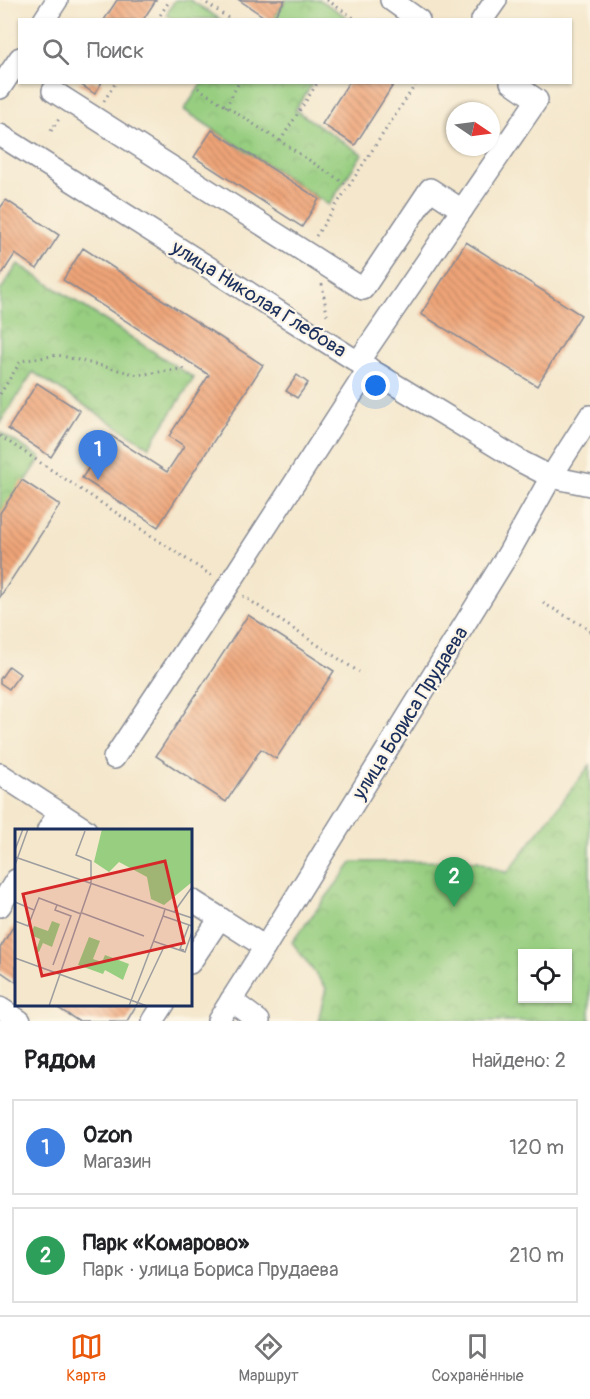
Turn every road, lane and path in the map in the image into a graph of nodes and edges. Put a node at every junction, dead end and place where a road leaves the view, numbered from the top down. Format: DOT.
graph roads {
  1 [pos="57,0"];
  2 [pos="170,0"];
  3 [pos="202,0"];
  4 [pos="327,0"];
  5 [pos="391,0"];
  6 [pos="496,0"];
  7 [pos="45,18"];
  8 [pos="158,18"];
  9 [pos="228,18"];
  10 [pos="354,18"];
  11 [pos="416,18"];
  12 [pos="483,18"];
  13 [pos="18,61"];
  14 [pos="238,84"];
  15 [pos="317,84"];
  16 [pos="416,84"];
  17 [pos="514,84"];
  18 [pos="0,88"];
  19 [pos="198,88"];
  20 [pos="53,91"];
  21 [pos="226,107"];
  22 [pos="0,135"];
  23 [pos="280,141"];
  24 [pos="349,186"];
  25 [pos="462,210"];
  26 [pos="317,260"];
  27 [pos="327,315"];
  28 [pos="363,365"];
  29 [pos="188,368"];
  30 [pos="0,394"];
  31 [pos="590,416"];
  32 [pos="0,436"];
  33 [pos="551,477"];
  34 [pos="590,485"];
  35 [pos="228,586"];
  36 [pos="543,603"];
  37 [pos="590,632"];
  38 [pos="359,672"];
  39 [pos="114,758"];
  40 [pos="0,774"];
  41 [pos="53,822"];
  42 [pos="79,829"];
  43 [pos="15,882"];
  44 [pos="192,900"];
  45 [pos="0,906"];
  46 [pos="220,918"];
  47 [pos="265,947"];
  48 [pos="192,960"];
  49 [pos="231,1000"];
  50 [pos="163,1006"];
  51 [pos="0,1008"];
  52 [pos="20,1021"];
  53 [pos="153,1021"];
  54 [pos="218,1021"];
  55 [pos="259,1021"];
  1 -- 7 [label="street"];
  2 -- 8 [label="path"];
  3 -- 9 [label="path"];
  4 -- 10 [label="path"];
  5 -- 11 [label="street"];
  6 -- 12 [label="street"];
  13 -- 18 [label="street"];
  14 -- 21 [label="path"];
  15 -- 23 [label="path"];
  16 -- 24 [label="path"];
  17 -- 25 [label="street"];
  19 -- 21 [label="path"];
  20 -- 26 [label="street"];
  21 -- 23 [label="path"];
  22 -- 28 [label="street, улица Николая Глебова"];
  23 -- 24 [label="path"];
  24 -- 26 [label="path"];
  25 -- 26 [label="street"];
  25 -- 28 [label="street"];
  26 -- 27 [label="path"];
  28 -- 33 [label="street, улица Николая Глебова"];
  28 -- 35 [label="street"];
  29 -- 30 [label="path"];
  31 -- 33 [label="street"];
  32 -- 35 [label="path"];
  33 -- 34 [label="street, улица Николая Глебова"];
  33 -- 47 [label="street, улица Бориса Прудаева"];
  35 -- 38 [label="path"];
  35 -- 39 [label="street"];
  36 -- 37 [label="path"];
  40 -- 41 [label="street"];
  41 -- 42 [label="street"];
  43 -- 45 [label="street"];
  44 -- 46 [label="street"];
  46 -- 47 [label="street"];
  46 -- 48 [label="street"];
  47 -- 49 [label="street, улица Бориса Прудаева"];
  49 -- 54 [label="street, улица Бориса Прудаева"];
  49 -- 55 [label="street"];
  50 -- 53 [label="street"];
  51 -- 52 [label="street"];
}
